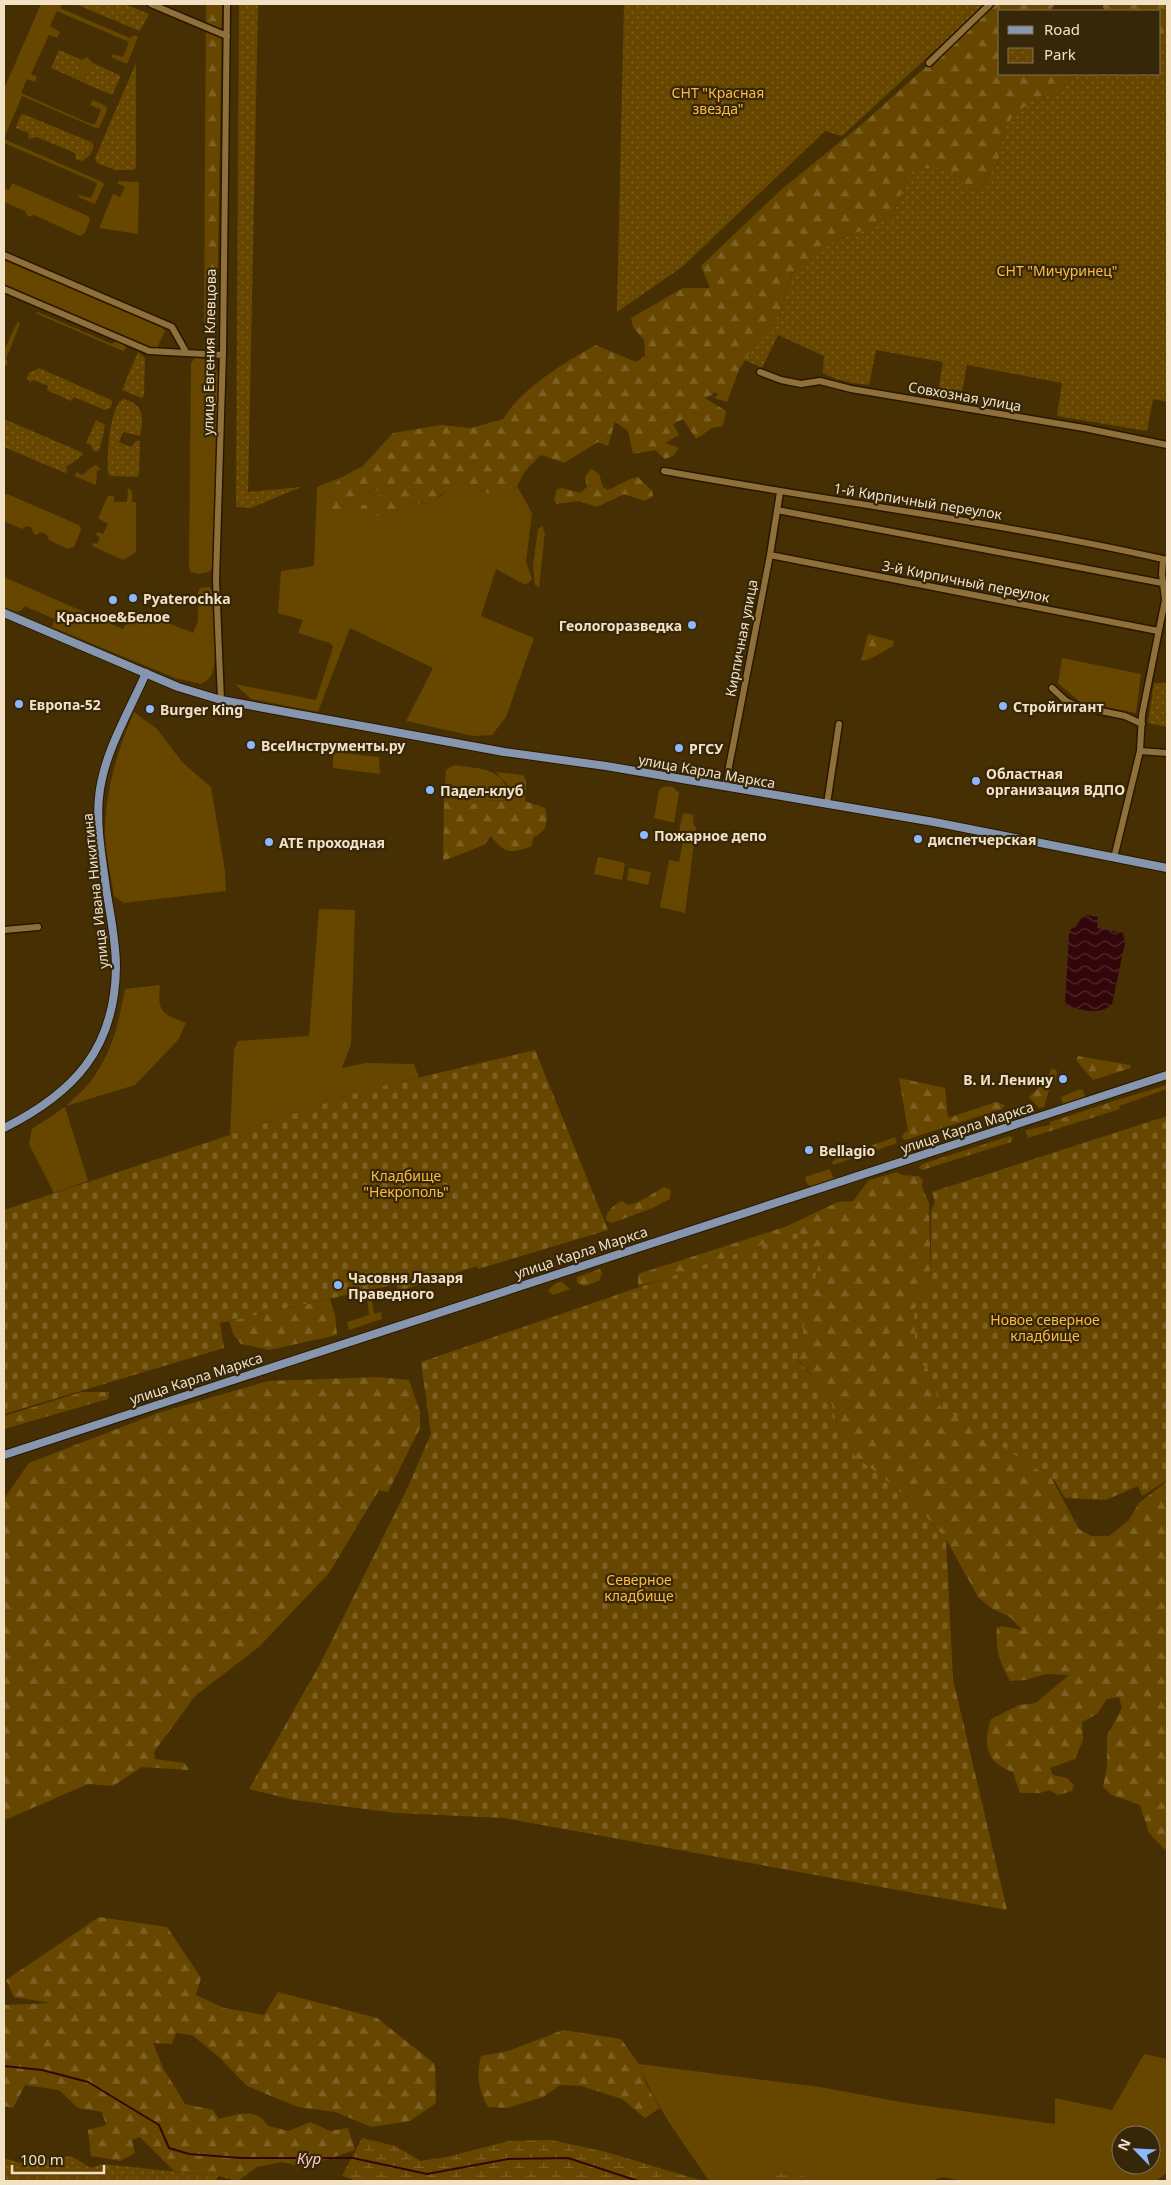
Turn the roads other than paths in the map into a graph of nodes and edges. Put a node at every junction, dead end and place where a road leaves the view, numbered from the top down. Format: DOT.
graph roads {
  1 [pos="151,4"];
  2 [pos="227,4"];
  3 [pos="990,4"];
  4 [pos="227,36"];
  5 [pos="929,63"];
  6 [pos="4,255"];
  7 [pos="4,289"];
  8 [pos="186,352"];
  9 [pos="223,355"];
  10 [pos="760,372"];
  11 [pos="1167,445"];
  12 [pos="664,471"];
  13 [pos="780,492"];
  14 [pos="777,510"];
  15 [pos="770,555"];
  16 [pos="1165,560"];
  17 [pos="1162,583"];
  18 [pos="1166,598"];
  19 [pos="4,614"];
  20 [pos="1158,631"];
  21 [pos="146,673"];
  22 [pos="1052,688"];
  23 [pos="221,700"];
  24 [pos="839,724"];
  25 [pos="1142,724"];
  26 [pos="1140,751"];
  27 [pos="1167,753"];
  28 [pos="725,787"];
  29 [pos="827,804"];
  30 [pos="1114,858"];
  31 [pos="1167,868"];
  32 [pos="38,927"];
  33 [pos="4,930"];
  34 [pos="1167,1075"];
  35 [pos="4,1128"];
  36 [pos="4,1455"];
  1 -- 4 [label="street"];
  2 -- 4 [label="street, улица Евгения Клевцова"];
  3 -- 5 [label="street"];
  4 -- 9 [label="street, улица Евгения Клевцова"];
  6 -- 8 [label="street"];
  7 -- 8 [label="street"];
  8 -- 9 [label="street"];
  9 -- 23 [label="street, улица Евгения Клевцова"];
  10 -- 11 [label="street, Совхозная улица"];
  12 -- 13 [label="street, 1-й Кирпичный переулок"];
  13 -- 14 [label="street, Кирпичная улица"];
  13 -- 16 [label="street, 1-й Кирпичный переулок"];
  14 -- 15 [label="street, Кирпичная улица"];
  14 -- 17 [label="street"];
  15 -- 20 [label="street, 3-й Кирпичный переулок"];
  15 -- 28 [label="street, Кирпичная улица"];
  16 -- 17 [label="street"];
  17 -- 18 [label="street"];
  18 -- 20 [label="street"];
  19 -- 21 [label="main road, улица Карла Маркса"];
  20 -- 25 [label="street"];
  21 -- 23 [label="main road, улица Карла Маркса"];
  21 -- 35 [label="main road, улица Ивана Никитина"];
  22 -- 25 [label="street"];
  23 -- 28 [label="main road, улица Карла Маркса"];
  24 -- 29 [label="street"];
  25 -- 26 [label="street"];
  26 -- 27 [label="street"];
  26 -- 30 [label="street"];
  28 -- 29 [label="main road, улица Карла Маркса"];
  29 -- 30 [label="main road, улица Карла Маркса"];
  30 -- 31 [label="main road, улица Карла Маркса"];
  32 -- 33 [label="street"];
  34 -- 36 [label="main road, улица Карла Маркса"];
}
